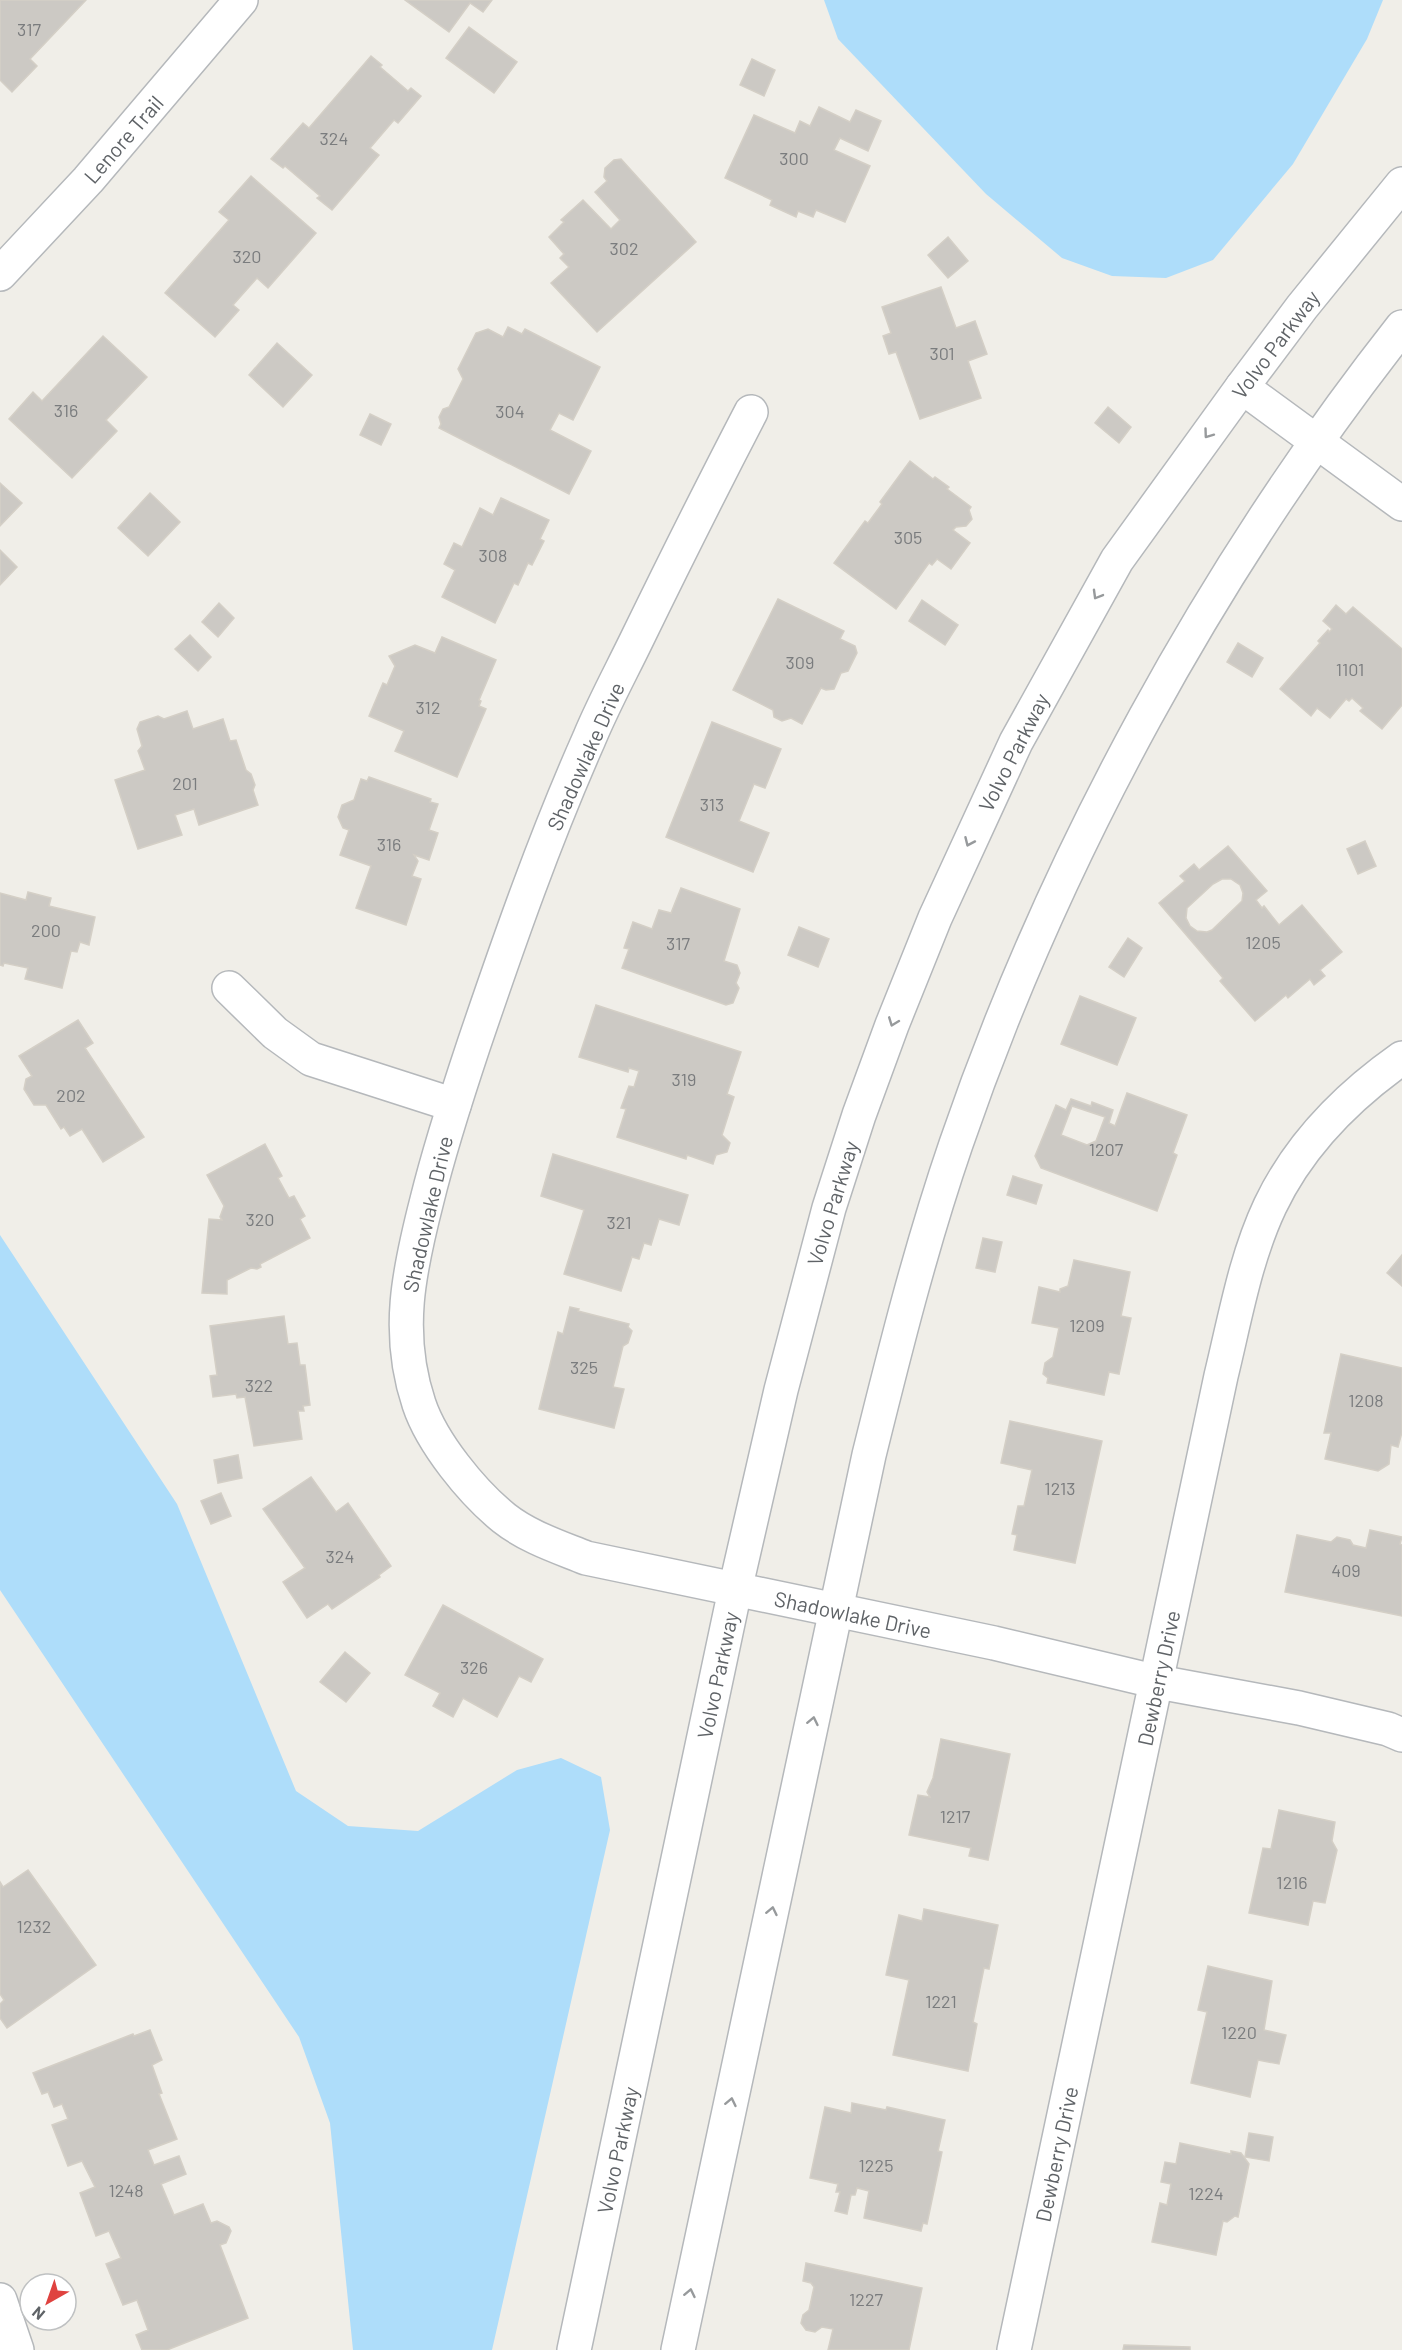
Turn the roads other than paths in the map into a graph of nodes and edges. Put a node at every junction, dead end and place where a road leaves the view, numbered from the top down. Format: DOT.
graph roads {
  1 [pos="241,0"];
  2 [pos="1402,184"];
  3 [pos="0,274"];
  4 [pos="1402,327"];
  5 [pos="1242,387"];
  6 [pos="752,412"];
  7 [pos="1317,442"];
  8 [pos="1402,504"];
  9 [pos="229,988"];
  10 [pos="1402,1058"];
  11 [pos="454,1105"];
  12 [pos="735,1590"];
  13 [pos="837,1611"];
  14 [pos="1158,1682"];
  15 [pos="1402,1734"];
  16 [pos="0,2300"];
  17 [pos="18,2350"];
  18 [pos="574,2350"];
  19 [pos="678,2350"];
  20 [pos="1014,2350"];
  1 -- 3 [label="street, Lenore Trail"];
  2 -- 5 [label="street, Volvo Parkway"];
  4 -- 7 [label="street"];
  5 -- 7 [label="street"];
  5 -- 12 [label="street, Volvo Parkway, one-way"];
  6 -- 11 [label="street, Shadowlake Drive"];
  7 -- 8 [label="street"];
  7 -- 13 [label="street"];
  9 -- 11 [label="street"];
  10 -- 14 [label="street, Dewberry Drive"];
  11 -- 12 [label="street, Shadowlake Drive"];
  12 -- 13 [label="street, Shadowlake Drive"];
  12 -- 18 [label="street, Volvo Parkway"];
  13 -- 14 [label="street, Shadowlake Drive"];
  19 -- 13 [label="street, one-way"];
  14 -- 15 [label="street, Shadowlake Drive"];
  14 -- 20 [label="street, Dewberry Drive"];
  16 -- 17 [label="street"];
}
